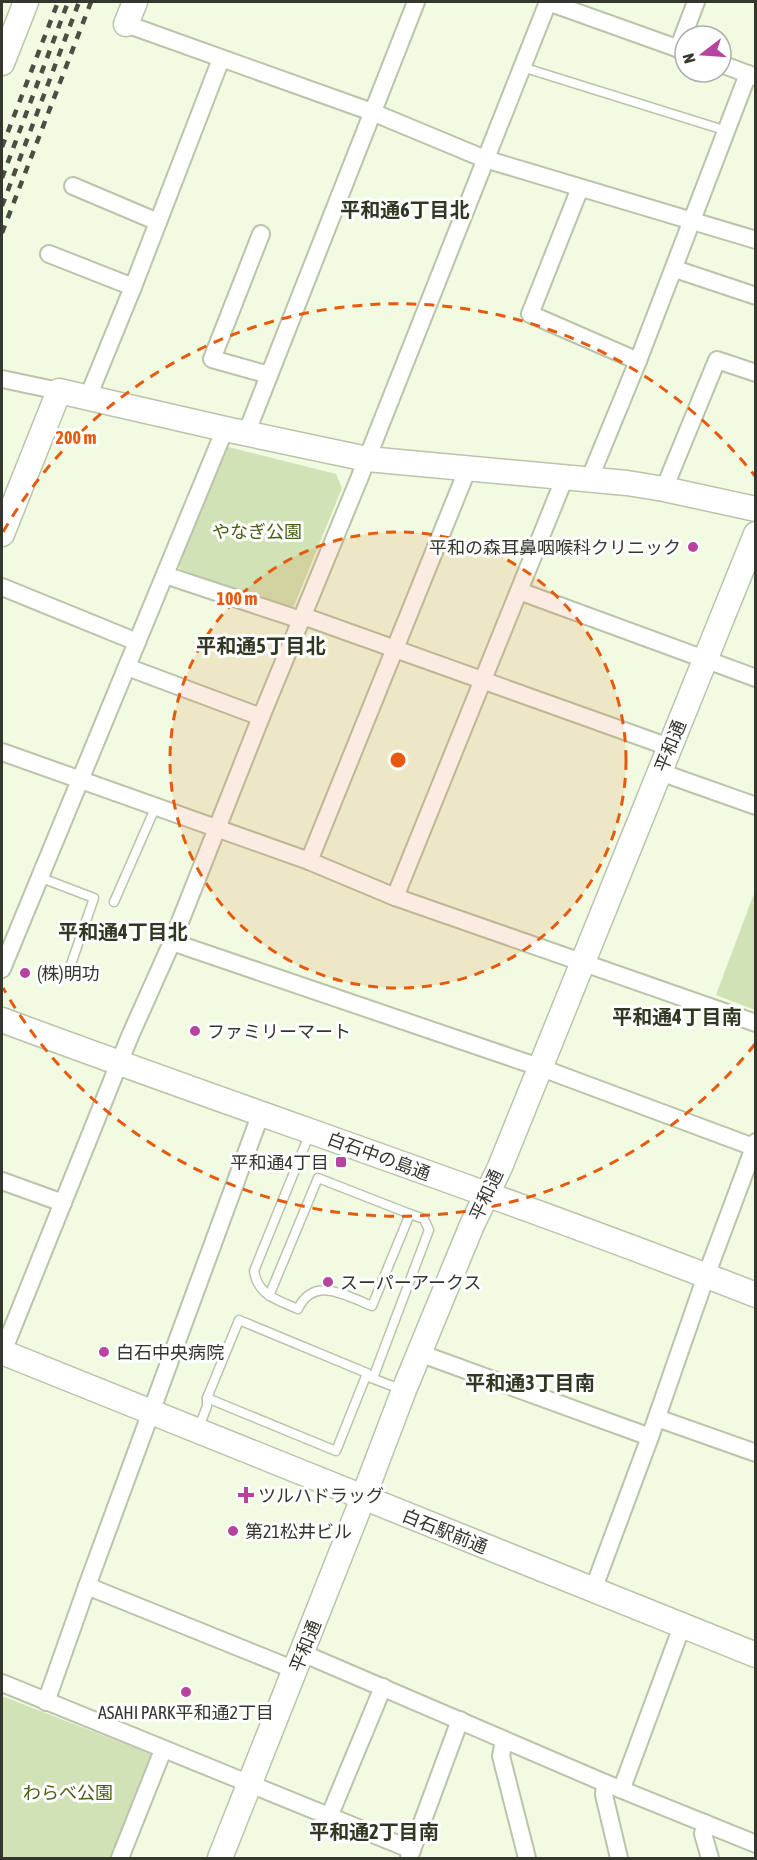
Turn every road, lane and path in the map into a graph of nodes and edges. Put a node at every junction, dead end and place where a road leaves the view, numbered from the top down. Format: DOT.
graph roads {
  1 [pos="26,2"];
  2 [pos="135,2"];
  3 [pos="416,2"];
  4 [pos="548,2"];
  5 [pos="696,2"];
  6 [pos="126,24"];
  7 [pos="690,24"];
  8 [pos="673,47"];
  9 [pos="221,59"];
  10 [pos="2,63"];
  11 [pos="522,67"];
  12 [pos="733,69"];
  13 [pos="752,76"];
  14 [pos="372,112"];
  15 [pos="727,131"];
  16 [pos="485,159"];
  17 [pos="73,186"];
  18 [pos="580,188"];
  19 [pos="693,221"];
  20 [pos="158,222"];
  21 [pos="261,234"];
  22 [pos="756,240"];
  23 [pos="49,254"];
  24 [pos="675,269"];
  25 [pos="133,287"];
  26 [pos="756,296"];
  27 [pos="638,361"];
  28 [pos="756,373"];
  29 [pos="269,375"];
  30 [pos="2,379"];
  31 [pos="59,391"];
  32 [pos="88,397"];
  33 [pos="236,432"];
  34 [pos="367,459"];
  35 [pos="468,468"];
  36 [pos="577,478"];
  37 [pos="664,489"];
  38 [pos="756,509"];
  39 [pos="2,534"];
  40 [pos="756,534"];
  41 [pos="165,575"];
  42 [pos="2,587"];
  43 [pos="519,591"];
  44 [pos="302,618"];
  45 [pos="137,642"];
  46 [pos="394,648"];
  47 [pos="704,660"];
  48 [pos="127,667"];
  49 [pos="756,678"];
  50 [pos="484,681"];
  51 [pos="261,717"];
  52 [pos="669,747"];
  53 [pos="2,752"];
  54 [pos="660,771"];
  55 [pos="80,779"];
  56 [pos="156,806"];
  57 [pos="756,806"];
  58 [pos="217,827"];
  59 [pos="309,861"];
  60 [pos="39,877"];
  61 [pos="395,897"];
  62 [pos="114,902"];
  63 [pos="172,942"];
  64 [pos="582,962"];
  65 [pos="2,969"];
  66 [pos="69,970"];
  67 [pos="2,1020"];
  68 [pos="756,1023"];
  69 [pos="118,1063"];
  70 [pos="539,1067"];
  71 [pos="261,1113"];
  72 [pos="310,1131"];
  73 [pos="755,1146"];
  74 [pos="2,1181"];
  75 [pos="487,1194"];
  76 [pos="63,1203"];
  77 [pos="410,1214"];
  78 [pos="706,1276"];
  79 [pos="756,1295"];
  80 [pos="269,1296"];
  81 [pos="2,1353"];
  82 [pos="419,1353"];
  83 [pos="370,1377"];
  84 [pos="404,1390"];
  85 [pos="207,1398"];
  86 [pos="152,1413"];
  87 [pos="657,1418"];
  88 [pos="198,1431"];
  89 [pos="650,1437"];
  90 [pos="756,1453"];
  91 [pos="363,1498"];
  92 [pos="87,1587"];
  93 [pos="593,1590"];
  94 [pos="682,1626"];
  95 [pos="756,1655"];
  96 [pos="298,1662"];
  97 [pos="2,1683"];
  98 [pos="383,1686"];
  99 [pos="46,1702"];
  100 [pos="459,1720"];
  101 [pos="504,1740"];
  102 [pos="163,1750"];
  103 [pos="605,1783"];
  104 [pos="249,1784"];
  105 [pos="622,1788"];
  106 [pos="330,1817"];
  107 [pos="705,1823"];
  108 [pos="756,1844"];
  109 [pos="411,1854"];
  110 [pos="120,1858"];
  111 [pos="220,1858"];
  112 [pos="527,1858"];
  113 [pos="620,1858"];
  114 [pos="710,1858"];
  1 -- 10 [label="street"];
  2 -- 6 [label="street"];
  3 -- 14 [label="street"];
  4 -- 8 [label="street"];
  4 -- 11 [label="street"];
  5 -- 7 [label="street"];
  6 -- 9 [label="street"];
  9 -- 14 [label="street"];
  9 -- 20 [label="street"];
  11 -- 15 [label="lane"];
  11 -- 16 [label="street"];
  12 -- 13 [label="street"];
  13 -- 15 [label="street"];
  14 -- 16 [label="street"];
  14 -- 29 [label="street"];
  15 -- 19 [label="street"];
  16 -- 18 [label="street"];
  16 -- 34 [label="street"];
  17 -- 20 [label="street"];
  18 -- 19 [label="street"];
  18 -- 27 [label="street"];
  19 -- 22 [label="street"];
  19 -- 24 [label="street"];
  20 -- 25 [label="street"];
  21 -- 29 [label="street"];
  23 -- 25 [label="street"];
  24 -- 26 [label="street"];
  24 -- 27 [label="street"];
  25 -- 32 [label="street"];
  27 -- 36 [label="street"];
  28 -- 37 [label="street"];
  29 -- 33 [label="street"];
  30 -- 31 [label="street"];
  31 -- 32 [label="street"];
  31 -- 39 [label="street"];
  32 -- 33 [label="street"];
  33 -- 34 [label="street"];
  33 -- 41 [label="street"];
  34 -- 35 [label="street"];
  34 -- 44 [label="street"];
  35 -- 36 [label="street"];
  35 -- 46 [label="street"];
  36 -- 37 [label="street"];
  36 -- 43 [label="street"];
  37 -- 38 [label="street"];
  40 -- 47 [label="street, 平和通"];
  41 -- 44 [label="street"];
  41 -- 45 [label="street"];
  42 -- 45 [label="street"];
  43 -- 47 [label="street"];
  43 -- 50 [label="street"];
  44 -- 46 [label="street"];
  44 -- 51 [label="street"];
  45 -- 48 [label="street"];
  46 -- 50 [label="street"];
  46 -- 59 [label="street"];
  47 -- 49 [label="street"];
  47 -- 52 [label="street, 平和通"];
  48 -- 51 [label="street"];
  48 -- 55 [label="street"];
  50 -- 52 [label="street"];
  50 -- 61 [label="street"];
  51 -- 58 [label="street"];
  52 -- 54 [label="street, 平和通"];
  53 -- 55 [label="street"];
  54 -- 57 [label="street"];
  54 -- 64 [label="street, 平和通"];
  55 -- 56 [label="street"];
  55 -- 60 [label="street"];
  56 -- 58 [label="street"];
  56 -- 62 [label="lane"];
  58 -- 59 [label="street"];
  58 -- 63 [label="street"];
  59 -- 61 [label="street"];
  60 -- 65 [label="street"];
  60 -- 66 [label="lane"];
  61 -- 64 [label="street"];
  63 -- 69 [label="street"];
  63 -- 70 [label="street"];
  64 -- 68 [label="street"];
  64 -- 70 [label="street, 平和通"];
  67 -- 69 [label="street, 白石中の島通"];
  69 -- 71 [label="street, 白石中の島通"];
  69 -- 76 [label="street"];
  70 -- 73 [label="street"];
  70 -- 75 [label="street, 平和通"];
  71 -- 72 [label="street, 白石中の島通"];
  71 -- 86 [label="street"];
  72 -- 75 [label="street, 白石中の島通"];
  72 -- 80 [label="lane"];
  73 -- 78 [label="street"];
  74 -- 76 [label="street"];
  75 -- 78 [label="street, 白石中の島通"];
  75 -- 82 [label="street, 平和通"];
  76 -- 81 [label="street"];
  77 -- 80 [label="lane"];
  77 -- 80 [label="lane"];
  77 -- 83 [label="lane"];
  78 -- 79 [label="street, 白石中の島通"];
  78 -- 87 [label="street"];
  81 -- 86 [label="street, 白石駅前通"];
  82 -- 84 [label="street, 平和通"];
  82 -- 89 [label="street"];
  83 -- 84 [label="lane"];
  83 -- 85 [label="lane"];
  83 -- 85 [label="lane"];
  84 -- 91 [label="street, 平和通"];
  85 -- 88 [label="lane"];
  86 -- 88 [label="street, 白石駅前通"];
  86 -- 92 [label="street"];
  87 -- 89 [label="street"];
  87 -- 90 [label="street"];
  88 -- 91 [label="street, 白石駅前通"];
  89 -- 93 [label="street"];
  91 -- 93 [label="street, 白石駅前通"];
  91 -- 96 [label="street, 平和通"];
  92 -- 96 [label="street"];
  92 -- 99 [label="street"];
  93 -- 94 [label="street, 白石駅前通"];
  94 -- 95 [label="street, 白石駅前通"];
  94 -- 105 [label="street"];
  96 -- 98 [label="street"];
  96 -- 104 [label="street, 平和通"];
  97 -- 99 [label="street"];
  98 -- 100 [label="street"];
  98 -- 106 [label="street"];
  99 -- 102 [label="street"];
  100 -- 101 [label="street"];
  100 -- 109 [label="street"];
  101 -- 103 [label="street"];
  101 -- 112 [label="street"];
  102 -- 104 [label="street"];
  102 -- 110 [label="street"];
  103 -- 105 [label="street"];
  103 -- 113 [label="street"];
  104 -- 106 [label="street"];
  104 -- 111 [label="street, 平和通"];
  105 -- 107 [label="street"];
  106 -- 109 [label="street"];
  107 -- 108 [label="street"];
  107 -- 114 [label="street"];
}
